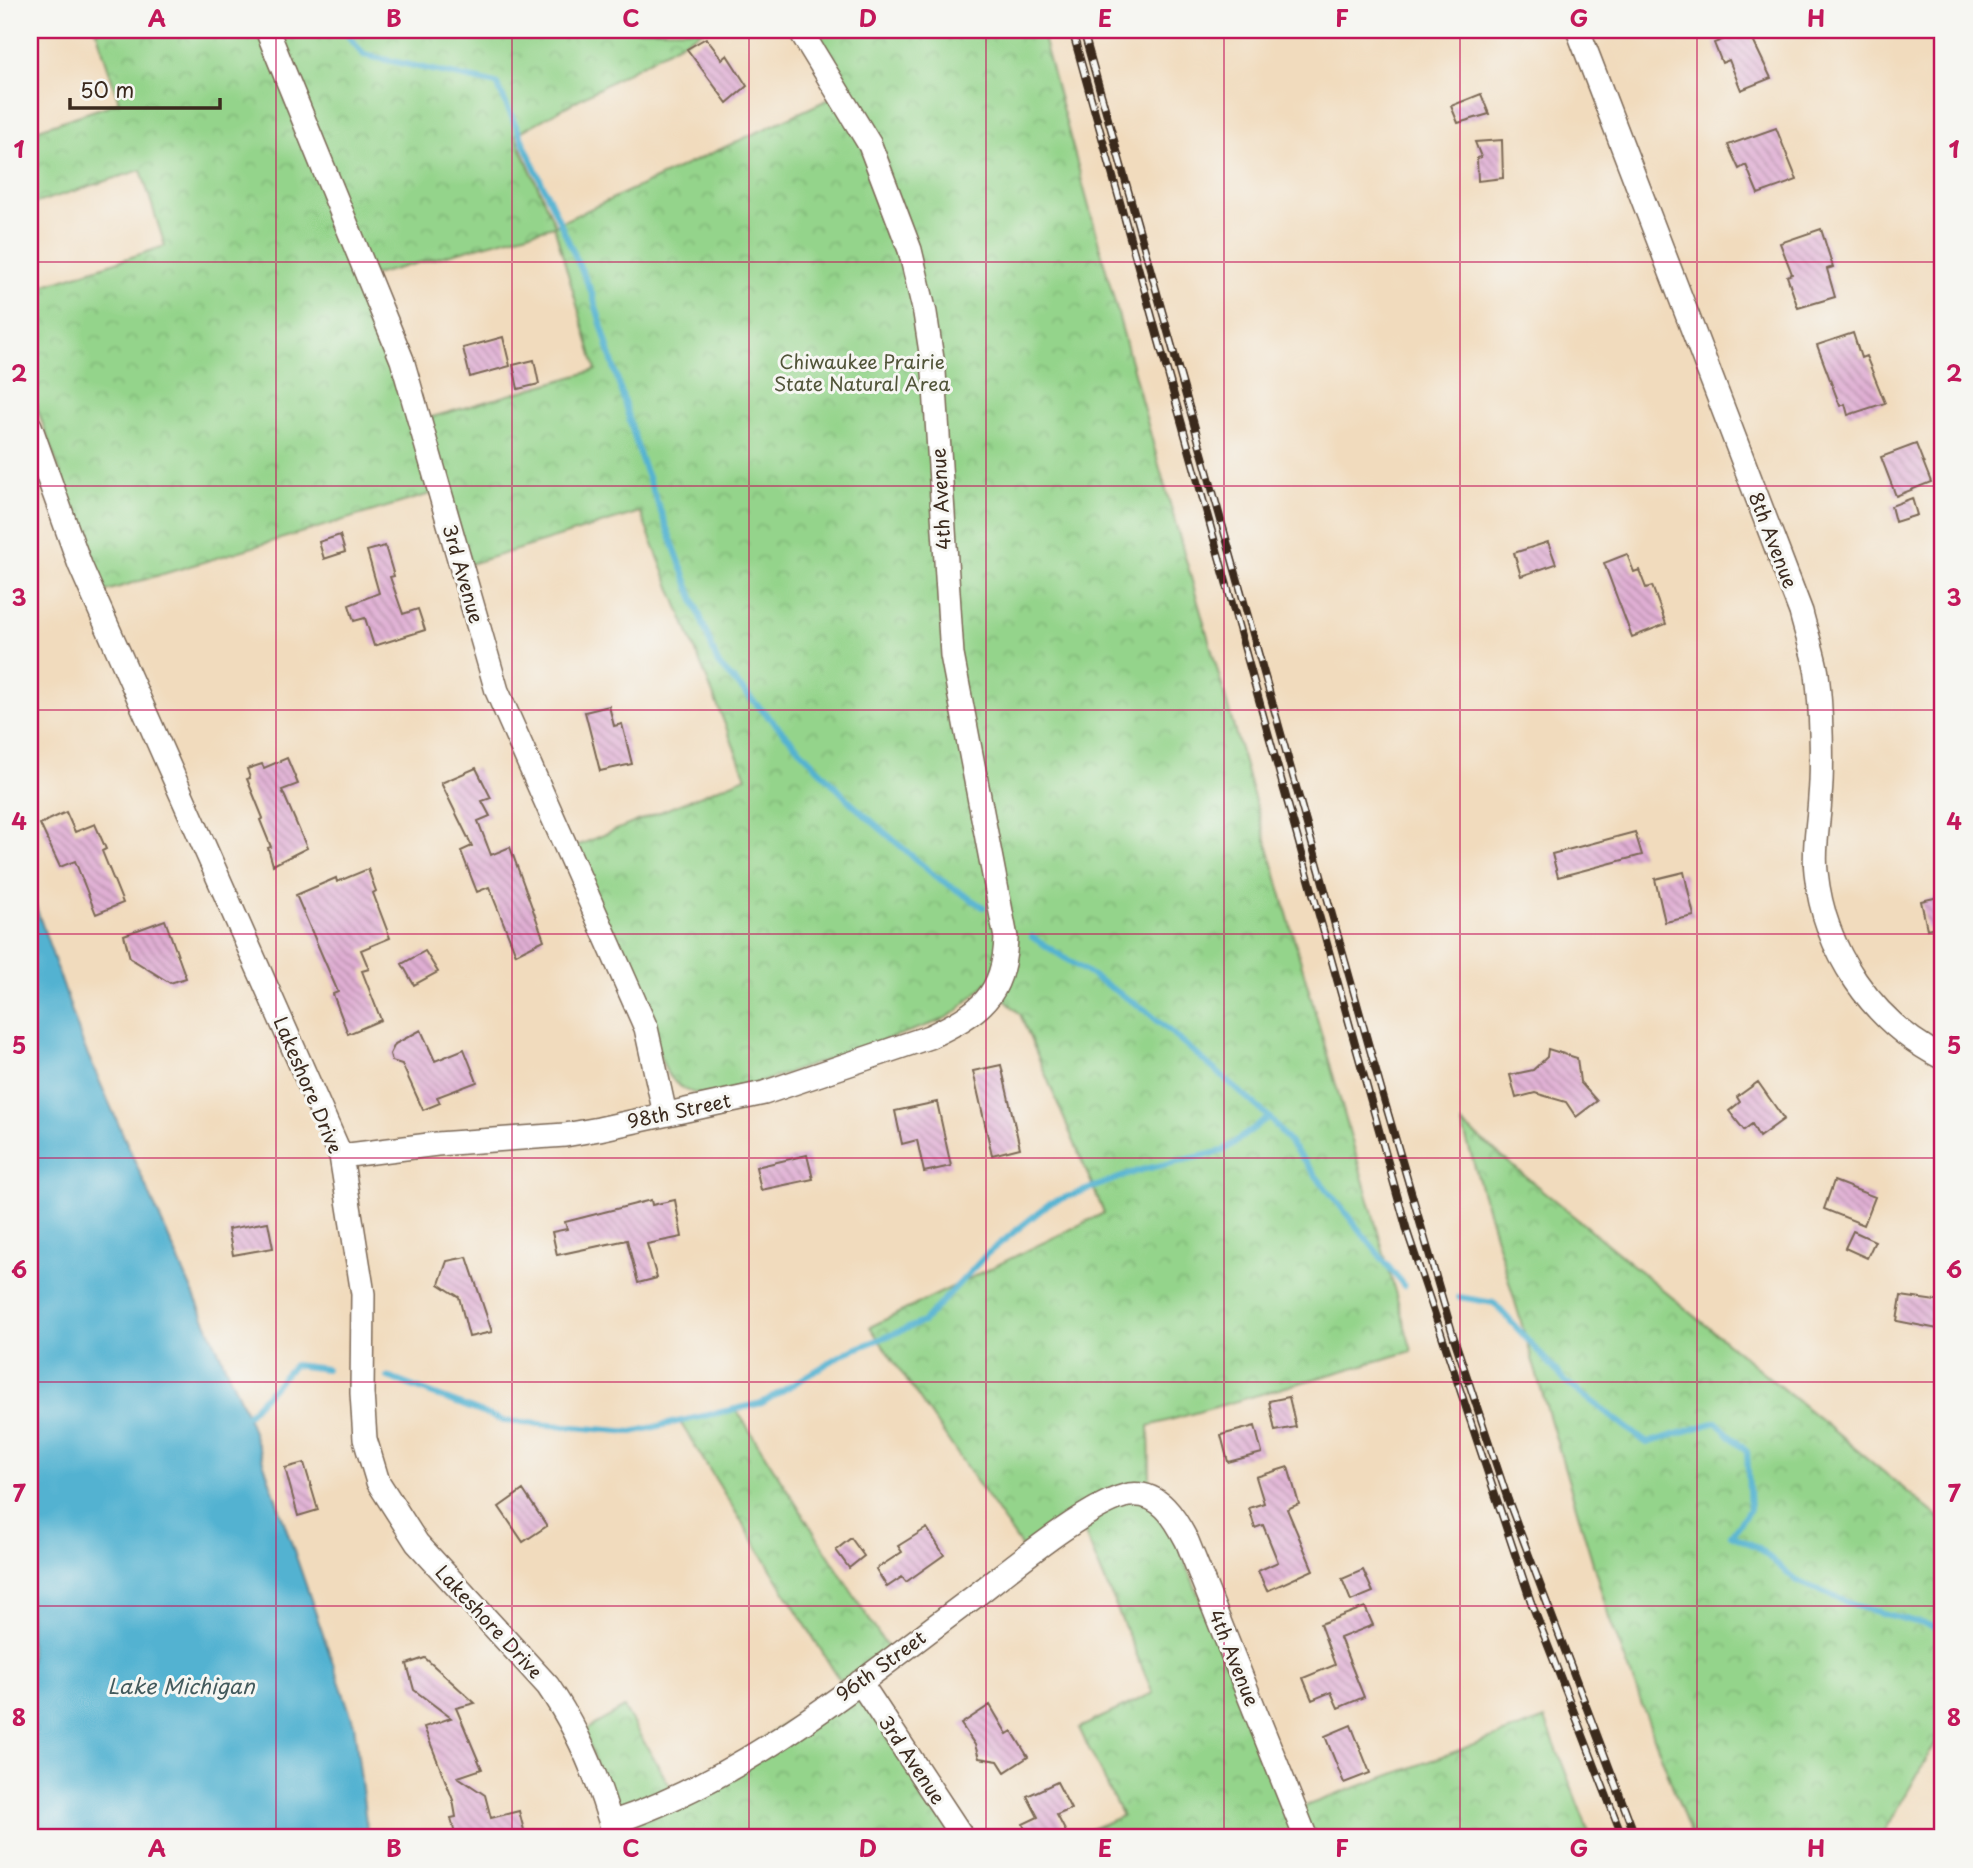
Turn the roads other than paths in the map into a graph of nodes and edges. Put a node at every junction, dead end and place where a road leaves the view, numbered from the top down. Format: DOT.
graph roads {
  1 [pos="268,30"];
  2 [pos="800,30"];
  3 [pos="1578,30"];
  4 [pos="30,426"];
  5 [pos="995,992"];
  6 [pos="1943,1058"];
  7 [pos="665,1114"];
  8 [pos="341,1156"];
  9 [pos="1141,1495"];
  10 [pos="860,1682"];
  11 [pos="613,1831"];
  12 [pos="963,1838"];
  13 [pos="1306,1838"];
  1 -- 7 [label="street, 3rd Avenue"];
  2 -- 5 [label="street, 4th Avenue"];
  3 -- 6 [label="street, 8th Avenue"];
  4 -- 8 [label="street, Lakeshore Drive"];
  5 -- 7 [label="street, 98th Street"];
  7 -- 8 [label="street, 98th Street"];
  8 -- 11 [label="street, Lakeshore Drive"];
  9 -- 10 [label="street, 96th Street"];
  9 -- 13 [label="street, 4th Avenue"];
  10 -- 11 [label="street, 96th Street"];
  10 -- 12 [label="street, 3rd Avenue"];
}
